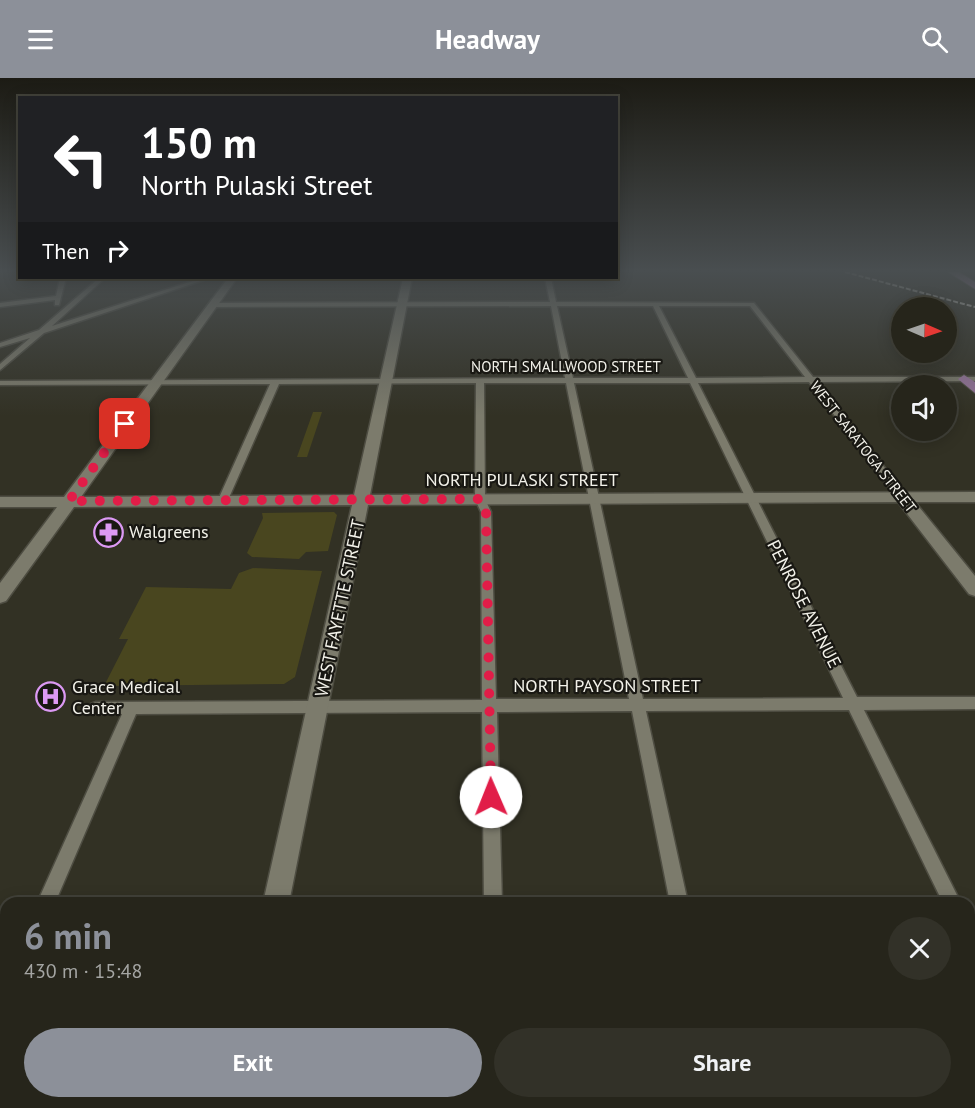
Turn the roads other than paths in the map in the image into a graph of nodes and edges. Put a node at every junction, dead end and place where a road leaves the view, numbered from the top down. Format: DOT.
graph roads {
  1 [pos="54,320"];
  2 [pos="77,320"];
  3 [pos="200,320"];
  4 [pos="400,320"];
  5 [pos="557,320"];
  6 [pos="663,320"];
  7 [pos="764,320"];
  8 [pos="40,332"];
  9 [pos="0,345"];
  10 [pos="0,368"];
  11 [pos="969,379"];
  12 [pos="571,380"];
  13 [pos="692,380"];
  14 [pos="811,380"];
  15 [pos="156,381"];
  16 [pos="276,381"];
  17 [pos="387,381"];
  18 [pos="480,381"];
  19 [pos="0,383"];
  20 [pos="975,389"];
  21 [pos="975,497"];
  22 [pos="750,498"];
  23 [pos="903,498"];
  24 [pos="480,499"];
  25 [pos="597,499"];
  26 [pos="222,500"];
  27 [pos="362,500"];
  28 [pos="69,501"];
  29 [pos="0,502"];
  30 [pos="975,589"];
  31 [pos="0,596"];
  32 [pos="854,704"];
  33 [pos="975,704"];
  34 [pos="638,705"];
  35 [pos="490,706"];
  36 [pos="319,707"];
  37 [pos="96,708"];
  38 [pos="132,708"];
  39 [pos="49,897"];
  40 [pos="277,897"];
  41 [pos="493,897"];
  42 [pos="678,897"];
  43 [pos="949,897"];
  1 -- 8 [label="street"];
  2 -- 8 [label="street"];
  3 -- 15 [label="street"];
  4 -- 17 [label="street, WEST FAYETTE STREET"];
  5 -- 12 [label="street"];
  6 -- 13 [label="street, PENROSE AVENUE"];
  7 -- 14 [label="street, WEST SARATOGA STREET"];
  8 -- 9 [label="street"];
  8 -- 10 [label="street"];
  11 -- 14 [label="street, NORTH SMALLWOOD STREET"];
  11 -- 20 [label="main road"];
  12 -- 13 [label="street, NORTH SMALLWOOD STREET"];
  12 -- 18 [label="street, NORTH SMALLWOOD STREET"];
  12 -- 25 [label="street"];
  13 -- 14 [label="street, NORTH SMALLWOOD STREET"];
  13 -- 22 [label="street, PENROSE AVENUE"];
  14 -- 23 [label="street, WEST SARATOGA STREET"];
  15 -- 16 [label="street, NORTH SMALLWOOD STREET"];
  15 -- 19 [label="street, NORTH SMALLWOOD STREET"];
  15 -- 28 [label="street"];
  16 -- 17 [label="street, NORTH SMALLWOOD STREET"];
  16 -- 26 [label="street"];
  17 -- 18 [label="street, NORTH SMALLWOOD STREET"];
  17 -- 27 [label="street, WEST FAYETTE STREET"];
  18 -- 24 [label="street"];
  21 -- 23 [label="street, NORTH PULASKI STREET"];
  22 -- 23 [label="street, NORTH PULASKI STREET"];
  22 -- 25 [label="street, NORTH PULASKI STREET"];
  22 -- 32 [label="street, PENROSE AVENUE"];
  23 -- 30 [label="street, WEST SARATOGA STREET"];
  24 -- 25 [label="street, NORTH PULASKI STREET"];
  24 -- 27 [label="street, NORTH PULASKI STREET"];
  24 -- 35 [label="street"];
  25 -- 34 [label="street"];
  26 -- 27 [label="street, NORTH PULASKI STREET"];
  26 -- 28 [label="street, NORTH PULASKI STREET"];
  27 -- 36 [label="street, WEST FAYETTE STREET"];
  28 -- 29 [label="street, NORTH PULASKI STREET"];
  28 -- 31 [label="street"];
  32 -- 33 [label="street, NORTH PAYSON STREET"];
  32 -- 34 [label="street, NORTH PAYSON STREET"];
  32 -- 43 [label="street, PENROSE AVENUE"];
  34 -- 35 [label="street, NORTH PAYSON STREET"];
  34 -- 42 [label="street"];
  35 -- 36 [label="street, NORTH PAYSON STREET"];
  35 -- 41 [label="street"];
  36 -- 38 [label="street, NORTH PAYSON STREET"];
  36 -- 40 [label="street, WEST FAYETTE STREET"];
  37 -- 38 [label="street, NORTH PAYSON STREET"];
  38 -- 39 [label="street"];
}
